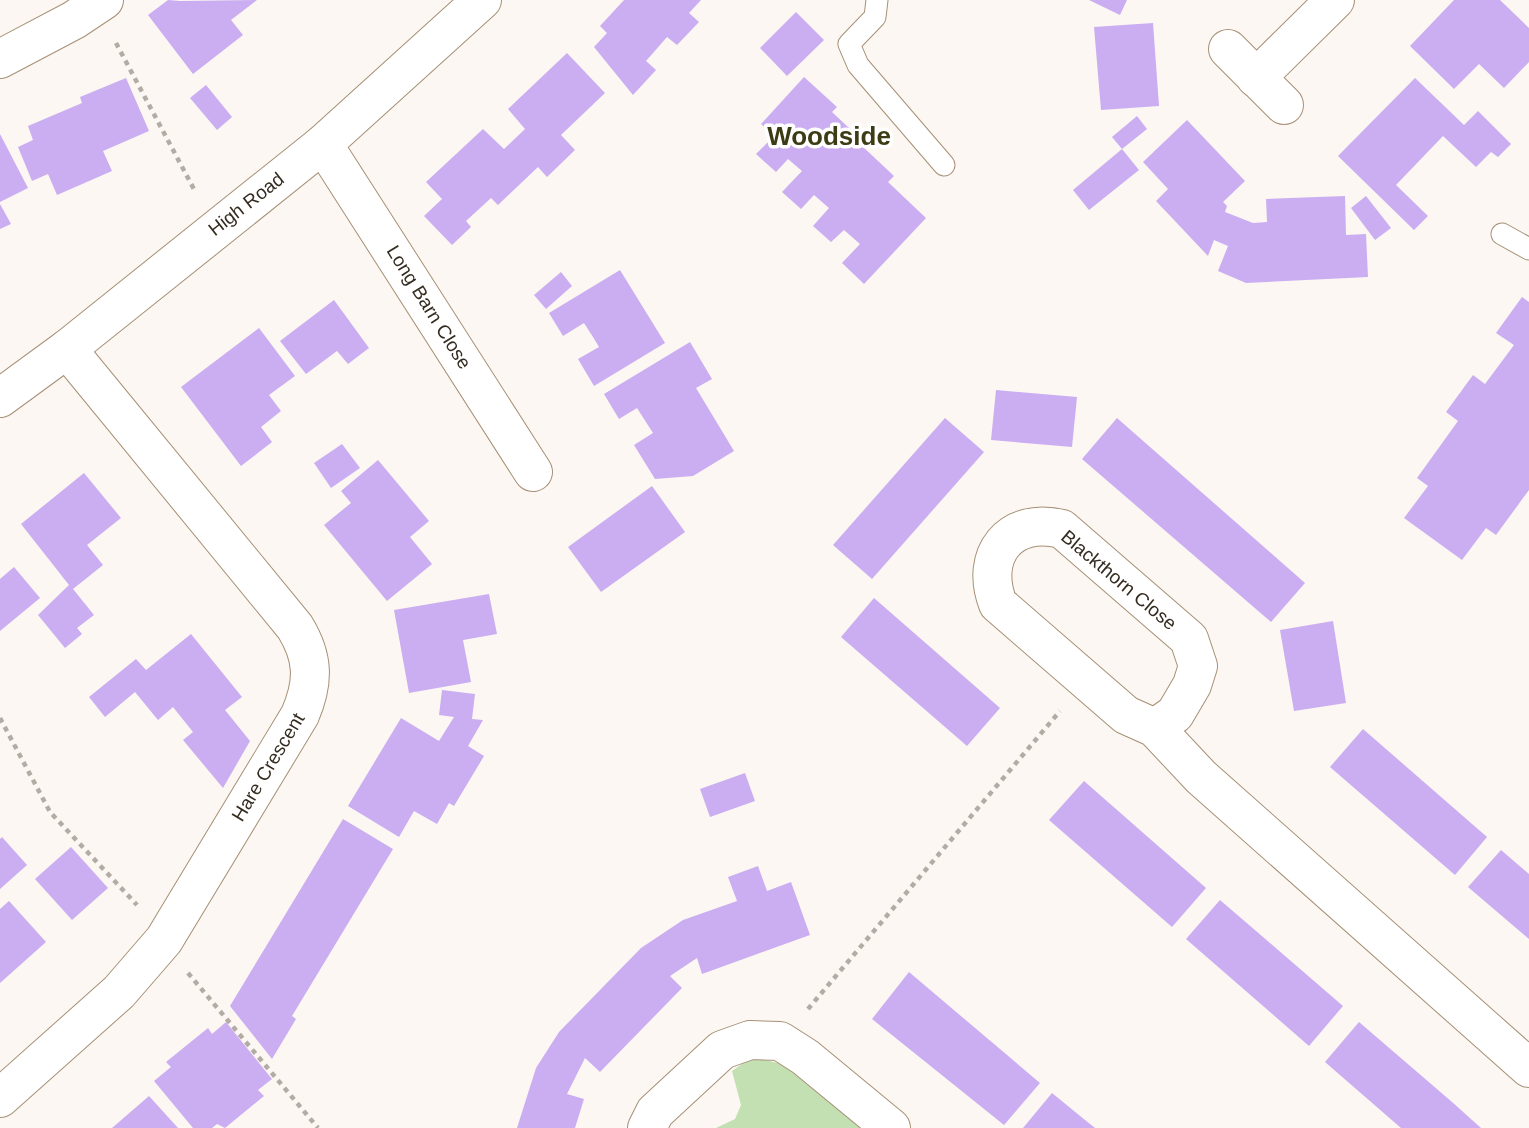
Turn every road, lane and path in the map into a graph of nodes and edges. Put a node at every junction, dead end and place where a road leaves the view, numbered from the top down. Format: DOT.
graph roads {
  1 [pos="482,0"];
  2 [pos="877,0"];
  3 [pos="1335,0"];
  4 [pos="100,3"];
  5 [pos="1228,49"];
  6 [pos="0,59"];
  7 [pos="1256,78"];
  8 [pos="1284,105"];
  9 [pos="323,144"];
  10 [pos="944,165"];
  11 [pos="222,223"];
  12 [pos="1502,234"];
  13 [pos="1529,249"];
  14 [pos="67,348"];
  15 [pos="0,398"];
  16 [pos="533,472"];
  17 [pos="1086,680"];
  18 [pos="0,718"];
  19 [pos="1155,728"];
  20 [pos="164,940"];
  21 [pos="780,1041"];
  22 [pos="1529,1068"];
  23 [pos="0,1098"];
  24 [pos="318,1128"];
  25 [pos="647,1128"];
  26 [pos="891,1128"];
  1 -- 9 [label="street, High Road"];
  2 -- 10 [label="lane"];
  3 -- 7 [label="street"];
  4 -- 6 [label="street"];
  4 -- 11 [label="path"];
  5 -- 7 [label="street"];
  7 -- 8 [label="street"];
  9 -- 11 [label="street, High Road"];
  9 -- 16 [label="street, Long Barn Close"];
  11 -- 14 [label="street, High Road"];
  12 -- 13 [label="lane"];
  14 -- 15 [label="street, High Road"];
  14 -- 20 [label="street, Hare Crescent"];
  17 -- 19 [label="street, Blackthorn Close"];
  17 -- 19 [label="street, Blackthorn Close"];
  17 -- 21 [label="path"];
  18 -- 20 [label="path"];
  19 -- 22 [label="street, Blackthorn Close"];
  20 -- 23 [label="street, Hare Crescent"];
  20 -- 24 [label="path"];
  21 -- 25 [label="street"];
  21 -- 26 [label="street"];
}
